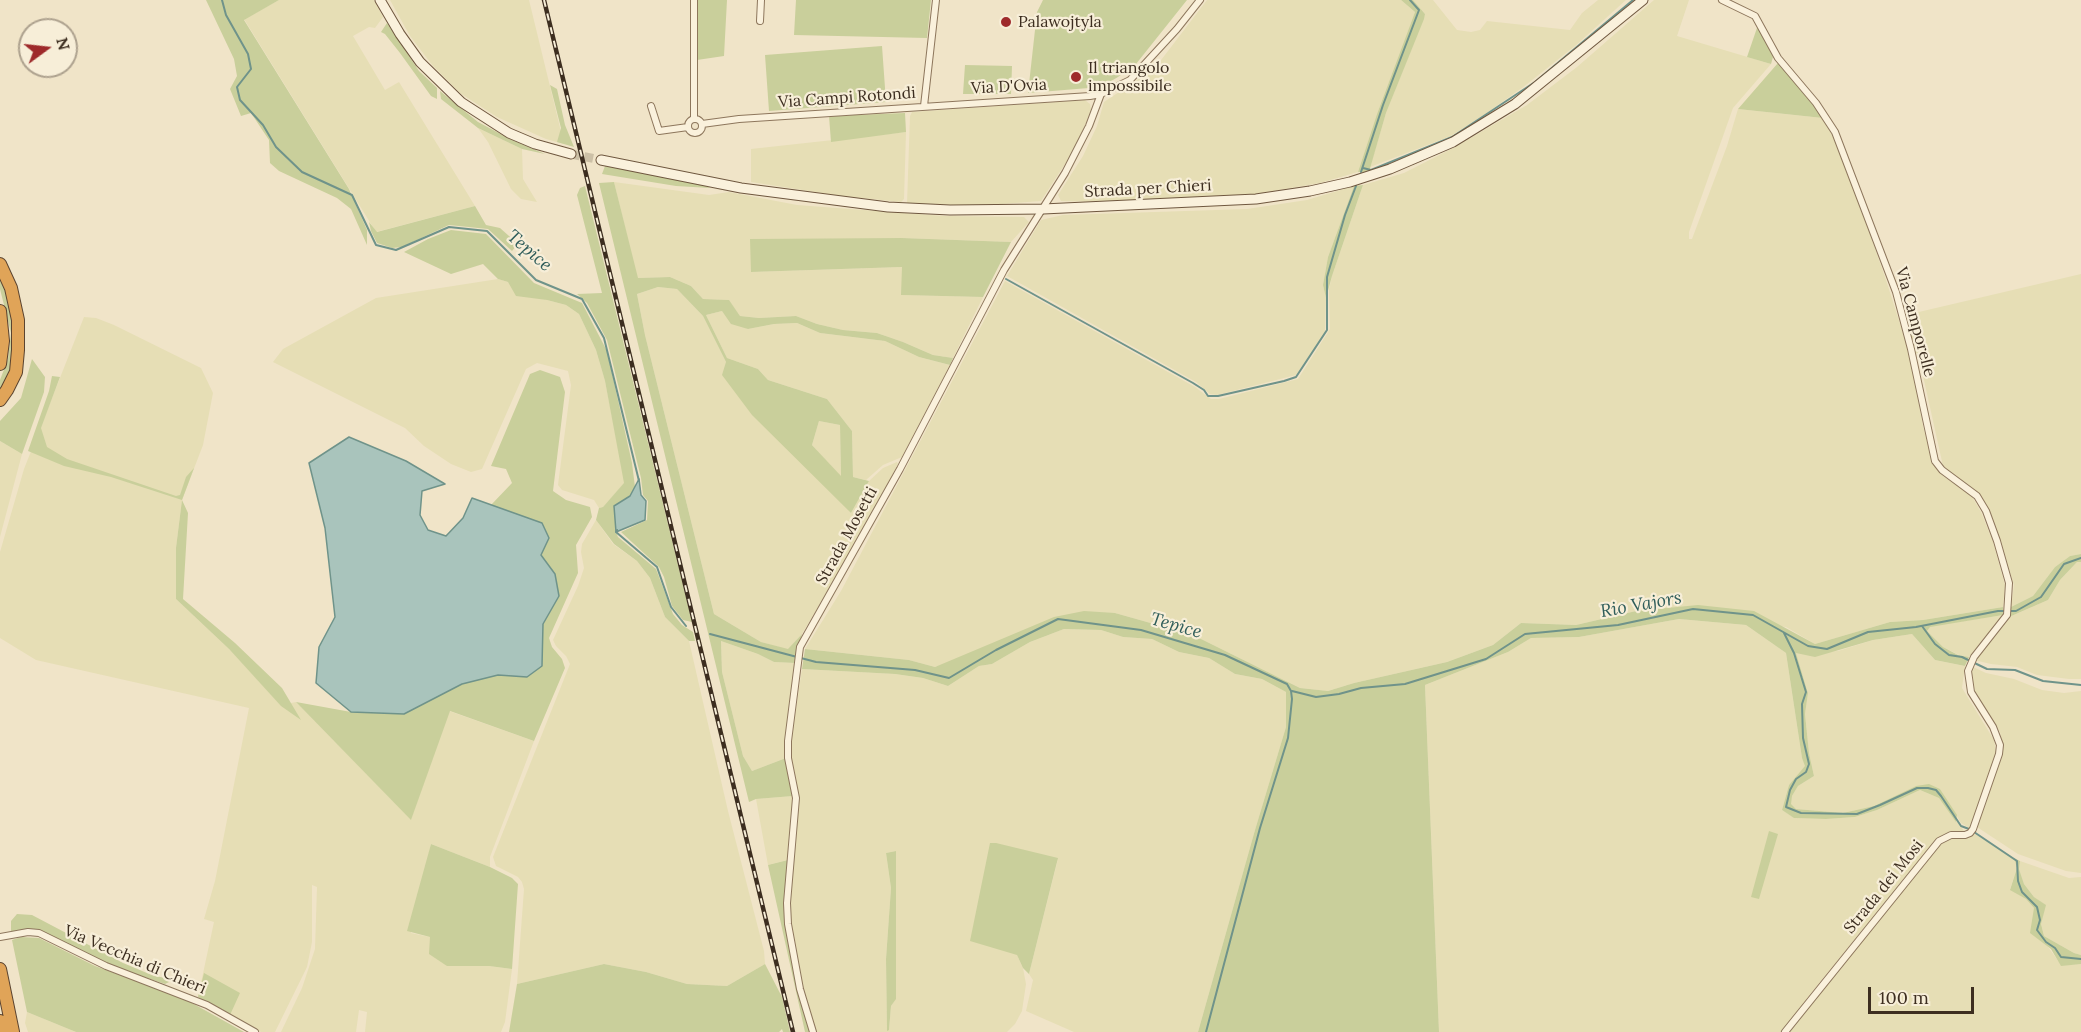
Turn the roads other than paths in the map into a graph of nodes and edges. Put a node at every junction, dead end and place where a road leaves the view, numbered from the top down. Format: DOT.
graph roads {
  1 [pos="380,0"];
  2 [pos="694,0"];
  3 [pos="761,0"];
  4 [pos="936,0"];
  5 [pos="1200,0"];
  6 [pos="1643,0"];
  7 [pos="1722,0"];
  8 [pos="760,21"];
  9 [pos="1101,93"];
  10 [pos="651,106"];
  11 [pos="924,106"];
  12 [pos="694,119"];
  13 [pos="702,124"];
  14 [pos="688,127"];
  15 [pos="572,154"];
  16 [pos="601,160"];
  17 [pos="1043,209"];
  18 [pos="0,264"];
  19 [pos="0,310"];
  20 [pos="0,364"];
  21 [pos="0,400"];
  22 [pos="1990,637"];
  23 [pos="0,937"];
  24 [pos="0,969"];
  25 [pos="0,1021"];
  26 [pos="2,1032"];
  27 [pos="13,1032"];
  28 [pos="255,1032"];
  29 [pos="813,1032"];
  30 [pos="1785,1032"];
  1 -- 15 [label="main road"];
  2 -- 12 [label="street"];
  3 -- 8 [label="street"];
  4 -- 11 [label="street, Via Campi Rotondi"];
  5 -- 9 [label="street, Via D'Ovia"];
  6 -- 17 [label="main road, Strada per Chieri"];
  7 -- 22 [label="street, Via Camporelle"];
  9 -- 11 [label="street, Via D'Ovia"];
  9 -- 17 [label="street, Strada Mosetti"];
  10 -- 14 [label="street"];
  11 -- 13 [label="street, Via Campi Rotondi"];
  12 -- 13 [label="street"];
  12 -- 14 [label="street"];
  13 -- 14 [label="street"];
  16 -- 17 [label="main road, Strada per Chieri"];
  17 -- 29 [label="street, Strada Mosetti"];
  18 -- 21 [label="highway"];
  19 -- 20 [label="highway"];
  22 -- 30 [label="street, Strada dei Mosi"];
  23 -- 28 [label="street, Via Vecchia di Chieri"];
  24 -- 27 [label="highway"];
  25 -- 26 [label="highway"];
}
